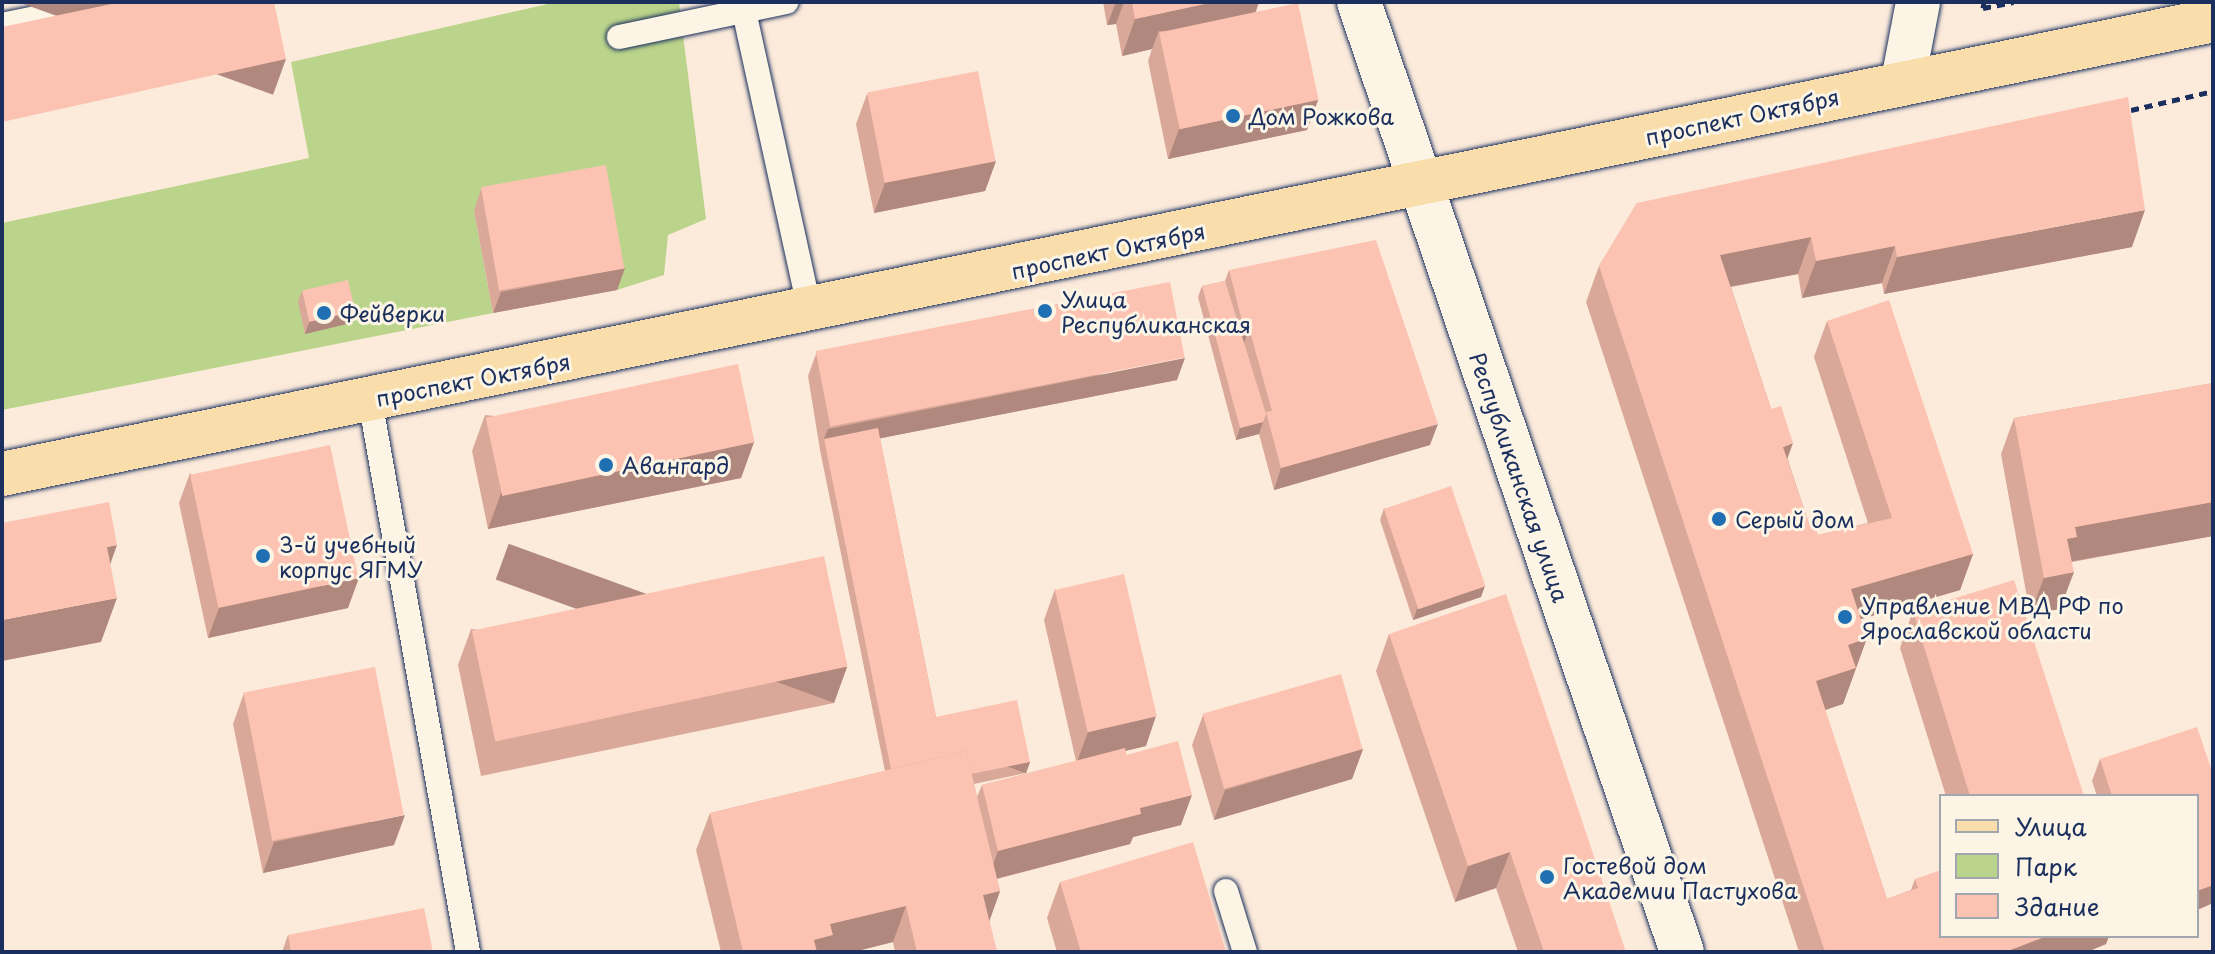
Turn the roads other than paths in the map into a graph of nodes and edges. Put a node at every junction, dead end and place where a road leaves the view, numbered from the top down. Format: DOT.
graph roads {
  1 [pos="114,2"];
  2 [pos="786,2"];
  3 [pos="1359,2"];
  4 [pos="1918,2"];
  5 [pos="743,6"];
  6 [pos="2213,20"];
  7 [pos="2,25"];
  8 [pos="619,37"];
  9 [pos="1903,81"];
  10 [pos="1421,186"];
  11 [pos="810,312"];
  12 [pos="370,400"];
  13 [pos="2,474"];
  14 [pos="1226,891"];
  15 [pos="468,952"];
  16 [pos="1245,952"];
  17 [pos="1682,952"];
  1 -- 7 [label="lane"];
  2 -- 5 [label="lane"];
  3 -- 10 [label="main road, Республиканская улица"];
  4 -- 9 [label="main road"];
  5 -- 8 [label="lane"];
  5 -- 11 [label="lane"];
  6 -- 9 [label="main road, проспект Октября"];
  9 -- 10 [label="main road, проспект Октября"];
  10 -- 11 [label="main road, проспект Октября"];
  10 -- 17 [label="main road, Республиканская улица"];
  11 -- 12 [label="main road, проспект Октября"];
  12 -- 13 [label="main road, проспект Октября"];
  12 -- 15 [label="lane"];
  14 -- 16 [label="lane"];
}
